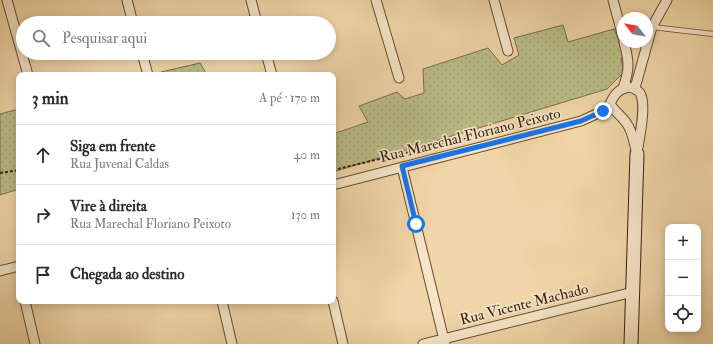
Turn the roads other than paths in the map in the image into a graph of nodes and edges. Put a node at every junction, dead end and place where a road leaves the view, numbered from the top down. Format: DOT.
graph roads {
  1 [pos="7,0"];
  2 [pos="127,0"];
  3 [pos="251,0"];
  4 [pos="376,0"];
  5 [pos="494,0"];
  6 [pos="613,0"];
  7 [pos="667,0"];
  8 [pos="617,15"];
  9 [pos="131,16"];
  10 [pos="256,16"];
  11 [pos="653,25"];
  12 [pos="653,27"];
  13 [pos="16,32"];
  14 [pos="713,34"];
  15 [pos="626,48"];
  16 [pos="646,48"];
  17 [pos="508,51"];
  18 [pos="628,56"];
  19 [pos="24,60"];
  20 [pos="144,60"];
  21 [pos="268,60"];
  22 [pos="643,61"];
  23 [pos="27,72"];
  24 [pos="147,72"];
  25 [pos="271,72"];
  26 [pos="400,78"];
  27 [pos="624,88"];
  28 [pos="635,88"];
  29 [pos="610,104"];
  30 [pos="637,154"];
  31 [pos="402,166"];
  32 [pos="336,184"];
  33 [pos="16,267"];
  34 [pos="0,271"];
  35 [pos="633,292"];
  36 [pos="26,304"];
  37 [pos="223,304"];
  38 [pos="334,304"];
  39 [pos="444,341"];
  40 [pos="35,344"];
  41 [pos="232,344"];
  42 [pos="343,344"];
  43 [pos="423,344"];
  44 [pos="631,344"];
  1 -- 13 [label="street"];
  2 -- 9 [label="street"];
  3 -- 10 [label="street"];
  4 -- 26 [label="street"];
  5 -- 17 [label="street"];
  6 -- 8 [label="street"];
  7 -- 11 [label="street"];
  12 -- 14 [label="lane"];
  15 -- 18 [label="street"];
  16 -- 22 [label="street"];
  18 -- 22 [label="street"];
  18 -- 27 [label="street"];
  19 -- 23 [label="street"];
  20 -- 24 [label="street"];
  21 -- 25 [label="street"];
  22 -- 28 [label="street"];
  27 -- 28 [label="street"];
  27 -- 29 [label="street, Rua Marechal Floriano Peixoto"];
  28 -- 30 [label="street"];
  29 -- 30 [label="street"];
  29 -- 31 [label="street, Rua Marechal Floriano Peixoto"];
  30 -- 35 [label="street"];
  31 -- 32 [label="street, Rua Marechal Floriano Peixoto"];
  31 -- 39 [label="street"];
  33 -- 34 [label="street"];
  35 -- 39 [label="street, Rua Vicente Machado"];
  35 -- 44 [label="street"];
  36 -- 40 [label="street"];
  37 -- 41 [label="street"];
  38 -- 42 [label="street"];
  39 -- 43 [label="street, Rua Vicente Machado"];
}
